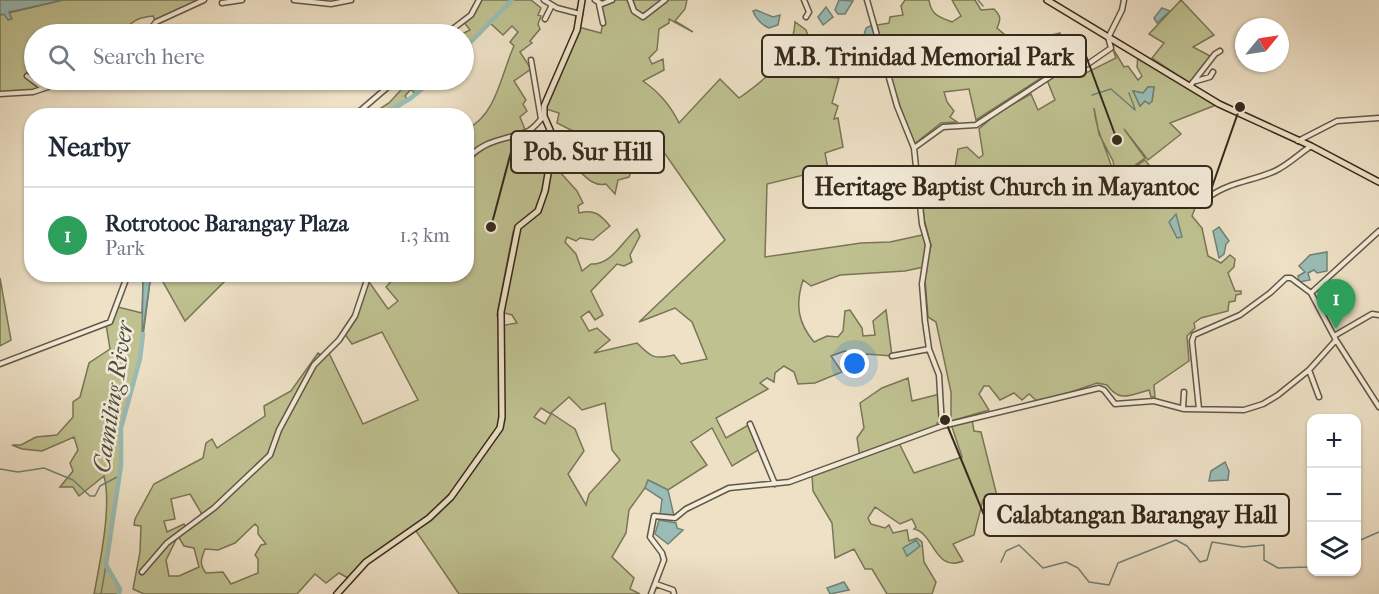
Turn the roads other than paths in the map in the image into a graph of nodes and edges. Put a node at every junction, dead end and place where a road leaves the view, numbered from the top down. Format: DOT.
graph roads {
  1 [pos="204,0"];
  2 [pos="242,0"];
  3 [pos="294,0"];
  4 [pos="351,0"];
  5 [pos="479,0"];
  6 [pos="544,0"];
  7 [pos="595,0"];
  8 [pos="612,0"];
  9 [pos="630,0"];
  10 [pos="665,0"];
  11 [pos="804,0"];
  12 [pos="867,0"];
  13 [pos="1047,0"];
  14 [pos="1063,0"];
  15 [pos="1124,0"];
  16 [pos="582,1"];
  17 [pos="222,3"];
  18 [pos="599,4"];
  19 [pos="552,5"];
  20 [pos="1057,6"];
  21 [pos="581,14"];
  22 [pos="806,17"];
  23 [pos="545,19"];
  24 [pos="603,23"];
  25 [pos="154,24"];
  26 [pos="459,24"];
  27 [pos="1108,36"];
  28 [pos="1220,51"];
  29 [pos="531,60"];
  30 [pos="1213,72"];
  31 [pos="1195,81"];
  32 [pos="1190,86"];
  33 [pos="37,90"];
  34 [pos="384,90"];
  35 [pos="0,94"];
  36 [pos="363,108"];
  37 [pos="542,117"];
  38 [pos="1379,118"];
  39 [pos="1298,141"];
  40 [pos="1311,146"];
  41 [pos="914,148"];
  42 [pos="474,154"];
  43 [pos="1379,182"];
  44 [pos="1209,197"];
  45 [pos="1379,231"];
  46 [pos="125,282"];
  47 [pos="366,282"];
  48 [pos="1311,292"];
  49 [pos="1379,315"];
  50 [pos="1335,338"];
  51 [pos="928,350"];
  52 [pos="892,356"];
  53 [pos="0,364"];
  54 [pos="1309,370"];
  55 [pos="1184,392"];
  56 [pos="1319,397"];
  57 [pos="1379,407"];
  58 [pos="1183,408"];
  59 [pos="1199,409"];
  60 [pos="750,424"];
  61 [pos="942,426"];
  62 [pos="775,484"];
  63 [pos="142,572"];
  64 [pos="656,584"];
  65 [pos="337,594"];
  66 [pos="651,594"];
  67 [pos="674,594"];
  1 -- 25 [label="street"];
  2 -- 17 [label="street"];
  3 -- 4 [label="street"];
  5 -- 26 [label="street"];
  6 -- 19 [label="street"];
  7 -- 18 [label="street"];
  8 -- 18 [label="street"];
  9 -- 10 [label="street"];
  11 -- 22 [label="street"];
  12 -- 41 [label="street"];
  13 -- 20 [label="main road"];
  14 -- 20 [label="street"];
  15 -- 27 [label="street"];
  16 -- 21 [label="main road"];
  18 -- 24 [label="street"];
  19 -- 21 [label="street"];
  19 -- 23 [label="street"];
  20 -- 27 [label="main road"];
  21 -- 37 [label="main road"];
  27 -- 32 [label="main road"];
  27 -- 41 [label="street"];
  28 -- 31 [label="street"];
  29 -- 37 [label="street"];
  30 -- 31 [label="street"];
  31 -- 32 [label="street"];
  32 -- 39 [label="main road"];
  33 -- 35 [label="street"];
  34 -- 36 [label="street"];
  37 -- 42 [label="street"];
  37 -- 65 [label="main road"];
  38 -- 39 [label="street"];
  39 -- 40 [label="main road"];
  40 -- 43 [label="main road"];
  40 -- 44 [label="street"];
  41 -- 51 [label="street"];
  45 -- 48 [label="street"];
  46 -- 53 [label="street"];
  47 -- 63 [label="street"];
  48 -- 50 [label="street"];
  48 -- 59 [label="street"];
  49 -- 50 [label="street"];
  50 -- 54 [label="street"];
  50 -- 57 [label="street"];
  51 -- 52 [label="street"];
  51 -- 61 [label="street"];
  54 -- 56 [label="street"];
  54 -- 59 [label="street"];
  55 -- 58 [label="street"];
  58 -- 59 [label="street"];
  58 -- 61 [label="street"];
  60 -- 62 [label="street"];
  61 -- 62 [label="street"];
  62 -- 64 [label="street"];
  64 -- 66 [label="street"];
  64 -- 67 [label="street"];
}
